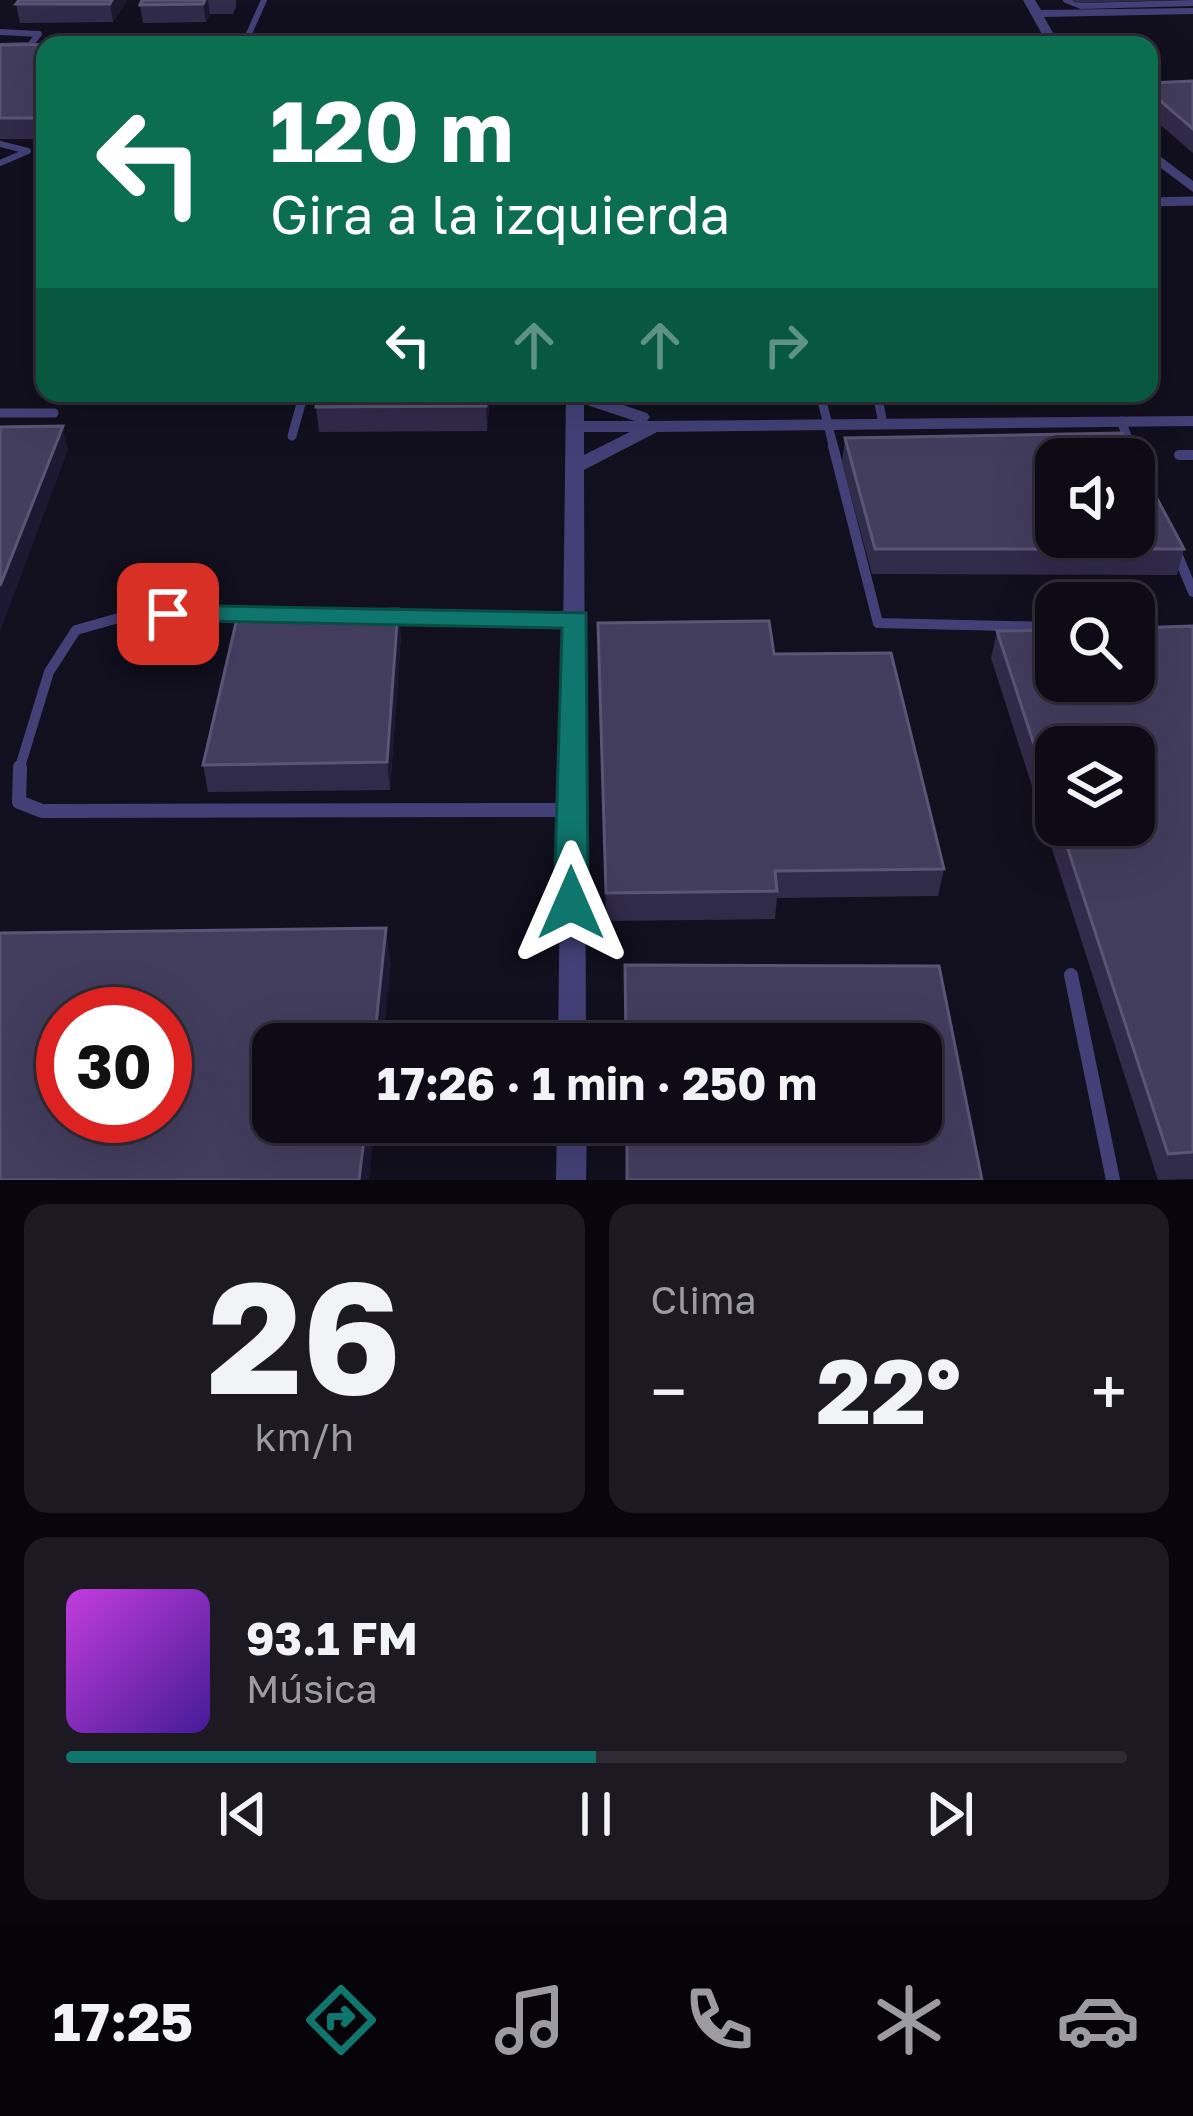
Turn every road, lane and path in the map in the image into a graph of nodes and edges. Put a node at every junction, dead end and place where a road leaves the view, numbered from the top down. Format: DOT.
graph roads {
  1 [pos="264,0"];
  2 [pos="1066,0"];
  3 [pos="1034,9"];
  4 [pos="1193,11"];
  5 [pos="1086,17"];
  6 [pos="0,32"];
  7 [pos="37,36"];
  8 [pos="248,36"];
  9 [pos="1049,36"];
  10 [pos="1059,36"];
  11 [pos="36,38"];
  12 [pos="0,46"];
  13 [pos="36,55"];
  14 [pos="0,56"];
  15 [pos="0,144"];
  16 [pos="1158,159"];
  17 [pos="0,163"];
  18 [pos="1193,188"];
  19 [pos="1193,201"];
  20 [pos="1158,202"];
  21 [pos="301,402"];
  22 [pos="575,402"];
  23 [pos="596,402"];
  24 [pos="822,402"];
  25 [pos="879,402"];
  26 [pos="0,413"];
  27 [pos="54,413"];
  28 [pos="1121,421"];
  29 [pos="1193,421"];
  30 [pos="826,423"];
  31 [pos="701,424"];
  32 [pos="883,424"];
  33 [pos="660,425"];
  34 [pos="574,427"];
  35 [pos="292,436"];
  36 [pos="1128,438"];
  37 [pos="1179,455"];
  38 [pos="1193,455"];
  39 [pos="576,467"];
  40 [pos="1166,528"];
  41 [pos="1193,592"];
  42 [pos="260,615"];
  43 [pos="374,616"];
  44 [pos="576,620"];
  45 [pos="1035,627"];
  46 [pos="571,809"];
  47 [pos="1071,975"];
  48 [pos="572,1023"];
  49 [pos="572,1143"];
  50 [pos="572,1180"];
  51 [pos="1113,1180"];
  1 -- 8 [label="lane"];
  2 -- 4 [label="lane"];
  3 -- 5 [label="street"];
  3 -- 5 [label="street"];
  3 -- 9 [label="street"];
  4 -- 5 [label="street"];
  5 -- 10 [label="street"];
  6 -- 7 [label="lane"];
  11 -- 12 [label="lane"];
  13 -- 14 [label="lane"];
  15 -- 17 [label="lane"];
  16 -- 18 [label="street"];
  19 -- 20 [label="lane"];
  21 -- 35 [label="lane"];
  22 -- 34 [label="street"];
  23 -- 31 [label="street"];
  24 -- 30 [label="lane"];
  25 -- 32 [label="lane"];
  26 -- 27 [label="lane"];
  28 -- 29 [label="street"];
  28 -- 32 [label="street"];
  28 -- 36 [label="lane"];
  30 -- 31 [label="street"];
  30 -- 32 [label="street"];
  30 -- 45 [label="lane"];
  31 -- 33 [label="street"];
  33 -- 34 [label="street"];
  33 -- 39 [label="street"];
  34 -- 39 [label="street"];
  37 -- 38 [label="lane"];
  39 -- 44 [label="street"];
  40 -- 41 [label="lane"];
  42 -- 46 [label="lane"];
  43 -- 44 [label="lane"];
  44 -- 46 [label="street"];
  46 -- 48 [label="street"];
  47 -- 51 [label="lane"];
  49 -- 50 [label="street"];
}
